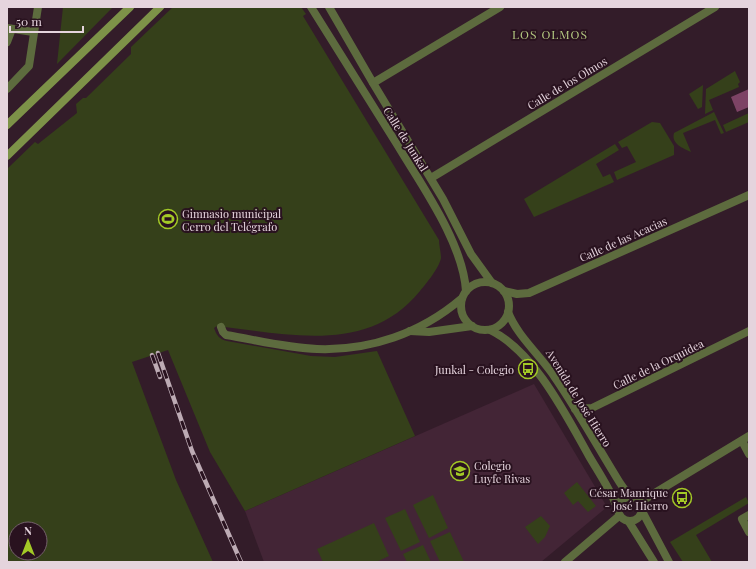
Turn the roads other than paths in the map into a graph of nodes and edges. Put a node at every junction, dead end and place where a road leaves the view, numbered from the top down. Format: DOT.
graph roads {
  1 [pos="38,7"];
  2 [pos="130,7"];
  3 [pos="160,7"];
  4 [pos="311,7"];
  5 [pos="329,7"];
  6 [pos="500,7"];
  7 [pos="715,7"];
  8 [pos="10,28"];
  9 [pos="33,32"];
  10 [pos="7,42"];
  11 [pos="373,83"];
  12 [pos="7,89"];
  13 [pos="7,126"];
  14 [pos="7,156"];
  15 [pos="431,178"];
  16 [pos="749,195"];
  17 [pos="492,283"];
  18 [pos="466,291"];
  19 [pos="504,291"];
  20 [pos="462,299"];
  21 [pos="508,312"];
  22 [pos="472,326"];
  23 [pos="221,327"];
  24 [pos="490,330"];
  25 [pos="410,331"];
  26 [pos="749,331"];
  27 [pos="575,409"];
  28 [pos="749,436"];
  29 [pos="742,441"];
  30 [pos="749,454"];
  31 [pos="630,497"];
  32 [pos="640,502"];
  33 [pos="617,507"];
  34 [pos="642,511"];
  35 [pos="749,515"];
  36 [pos="619,516"];
  37 [pos="630,522"];
  38 [pos="749,532"];
  39 [pos="565,562"];
  40 [pos="654,562"];
  41 [pos="669,562"];
  1 -- 9 [label="street"];
  2 -- 13 [label="main road"];
  3 -- 14 [label="main road"];
  4 -- 18 [label="street, Calle de Junkal"];
  5 -- 11 [label="street, Calle de Junkal"];
  6 -- 11 [label="street"];
  7 -- 15 [label="street, Calle de los Olmos"];
  8 -- 9 [label="street"];
  8 -- 10 [label="street"];
  9 -- 12 [label="street"];
  11 -- 15 [label="street, Calle de Junkal"];
  15 -- 17 [label="street, Calle de Junkal"];
  16 -- 19 [label="street, Calle de las Acacias"];
  17 -- 18 [label="street"];
  17 -- 19 [label="street"];
  18 -- 20 [label="street"];
  19 -- 21 [label="street"];
  20 -- 22 [label="street"];
  20 -- 25 [label="street"];
  21 -- 24 [label="street"];
  21 -- 27 [label="street, Avenida de José Hierro"];
  22 -- 24 [label="street"];
  22 -- 25 [label="street"];
  23 -- 25 [label="street"];
  24 -- 33 [label="street, Avenida de José Hierro"];
  26 -- 27 [label="street, Calle de la Orquidea"];
  27 -- 31 [label="street, Avenida de José Hierro"];
  28 -- 29 [label="street"];
  29 -- 30 [label="street"];
  29 -- 32 [label="street"];
  31 -- 32 [label="street"];
  31 -- 33 [label="street"];
  32 -- 34 [label="street"];
  33 -- 36 [label="street"];
  34 -- 37 [label="street"];
  34 -- 41 [label="street"];
  35 -- 38 [label="street"];
  36 -- 37 [label="street"];
  36 -- 39 [label="street"];
  37 -- 40 [label="street"];
}
